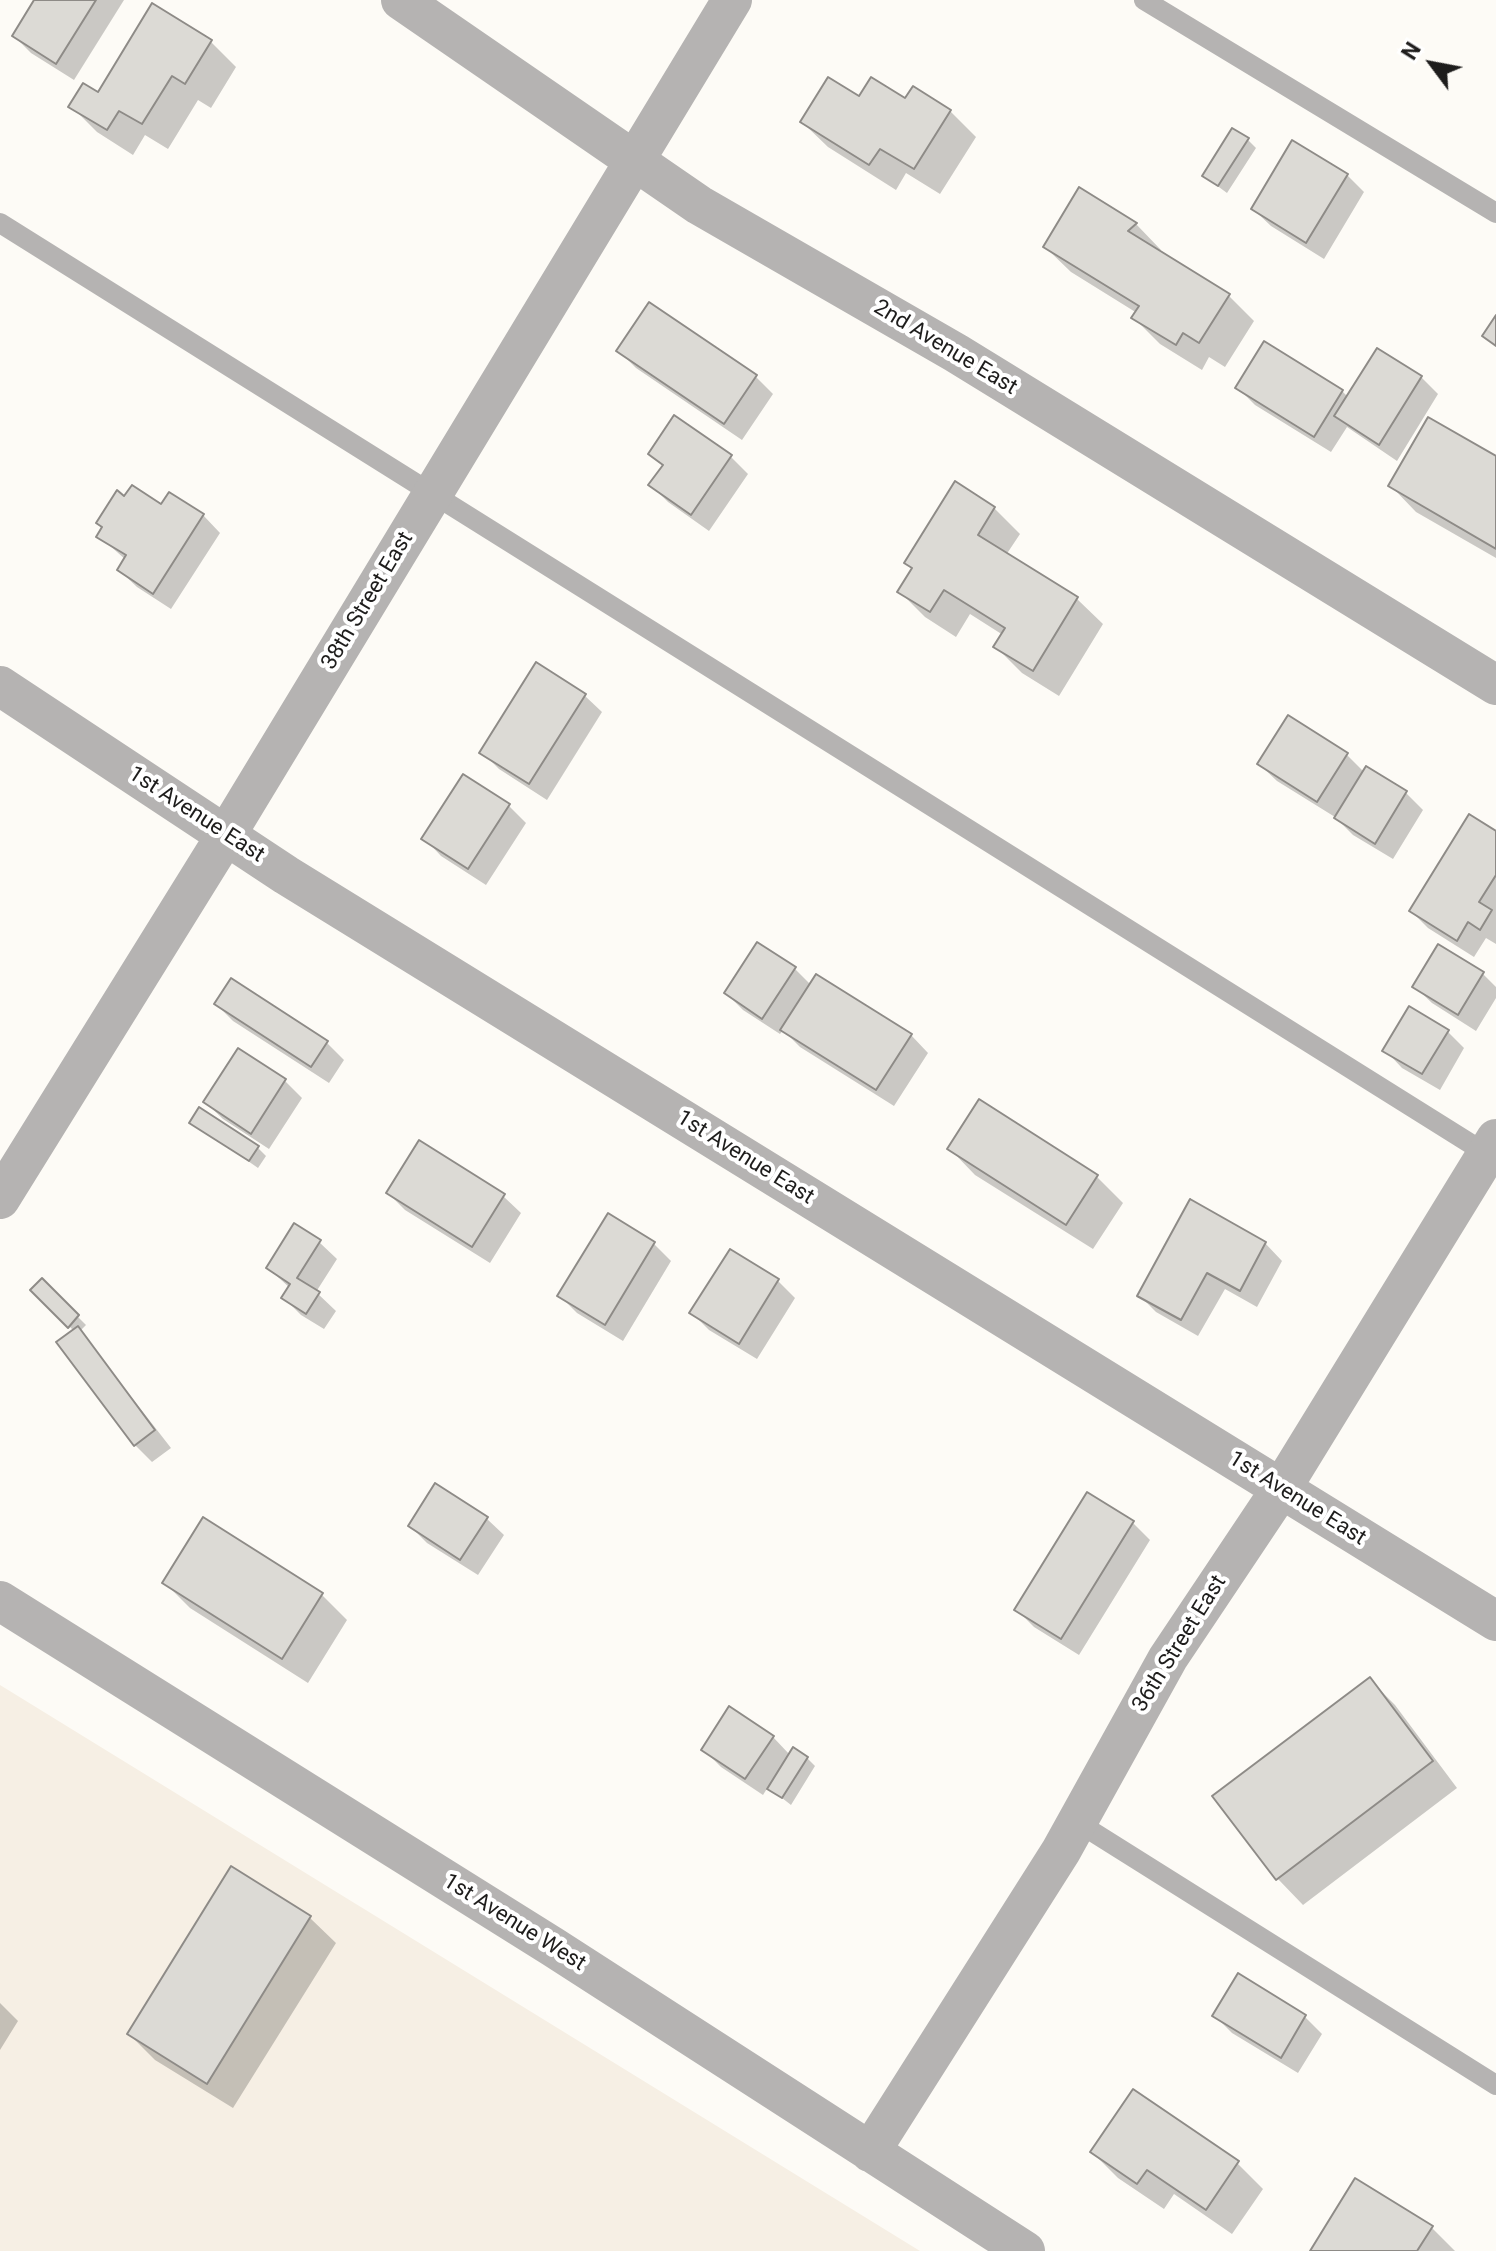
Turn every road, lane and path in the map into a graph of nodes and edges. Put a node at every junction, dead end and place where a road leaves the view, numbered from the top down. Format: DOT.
graph roads {
  1 [pos="401,0"];
  2 [pos="732,0"];
  3 [pos="1144,0"];
  4 [pos="634,160"];
  5 [pos="1496,213"];
  6 [pos="0,223"];
  7 [pos="433,494"];
  8 [pos="1496,685"];
  9 [pos="0,686"];
  10 [pos="226,835"];
  11 [pos="1492,1146"];
  12 [pos="0,1199"];
  13 [pos="1281,1489"];
  14 [pos="0,1601"];
  15 [pos="1496,1621"];
  16 [pos="1077,1822"];
  17 [pos="1496,2085"];
  18 [pos="870,2152"];
  19 [pos="1025,2251"];
  1 -- 4 [label="street, 2nd Avenue East"];
  2 -- 4 [label="street, 38th Street East"];
  3 -- 5 [label="lane"];
  4 -- 7 [label="street, 38th Street East"];
  4 -- 8 [label="street, 2nd Avenue East"];
  6 -- 7 [label="lane"];
  7 -- 10 [label="street, 38th Street East"];
  7 -- 11 [label="lane"];
  9 -- 10 [label="street, 1st Avenue East"];
  10 -- 12 [label="street, 38th Street East"];
  10 -- 13 [label="street, 1st Avenue East"];
  11 -- 13 [label="street, 36th Street East"];
  13 -- 15 [label="street, 1st Avenue East"];
  13 -- 16 [label="street, 36th Street East"];
  14 -- 18 [label="street, 1st Avenue West"];
  16 -- 17 [label="lane"];
  16 -- 18 [label="street, 36th Street East"];
  18 -- 19 [label="street, 1st Avenue West"];
}
